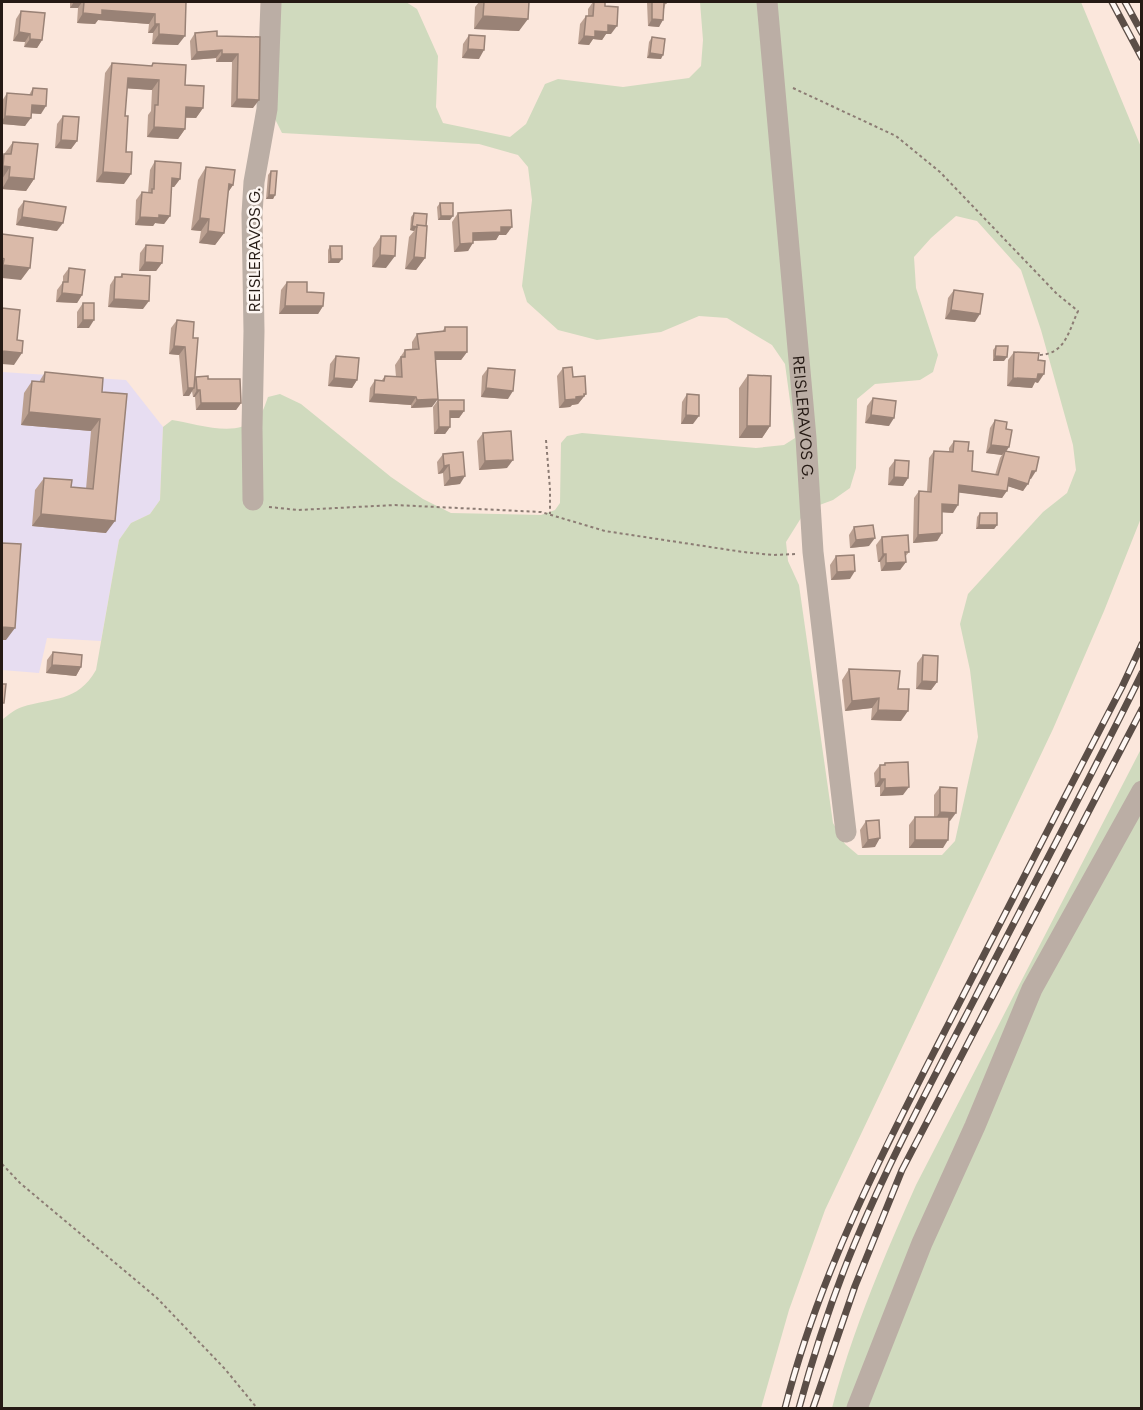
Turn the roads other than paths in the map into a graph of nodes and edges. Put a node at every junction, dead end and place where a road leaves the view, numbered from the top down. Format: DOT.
graph roads {
  1 [pos="271,2"];
  2 [pos="767,2"];
  3 [pos="253,500"];
  4 [pos="1142,791"];
  5 [pos="846,832"];
  6 [pos="857,1408"];
  1 -- 3 [label="street, REISLERAVOS G."];
  2 -- 5 [label="street, REISLERAVOS G."];
  4 -- 6 [label="street"];
}
